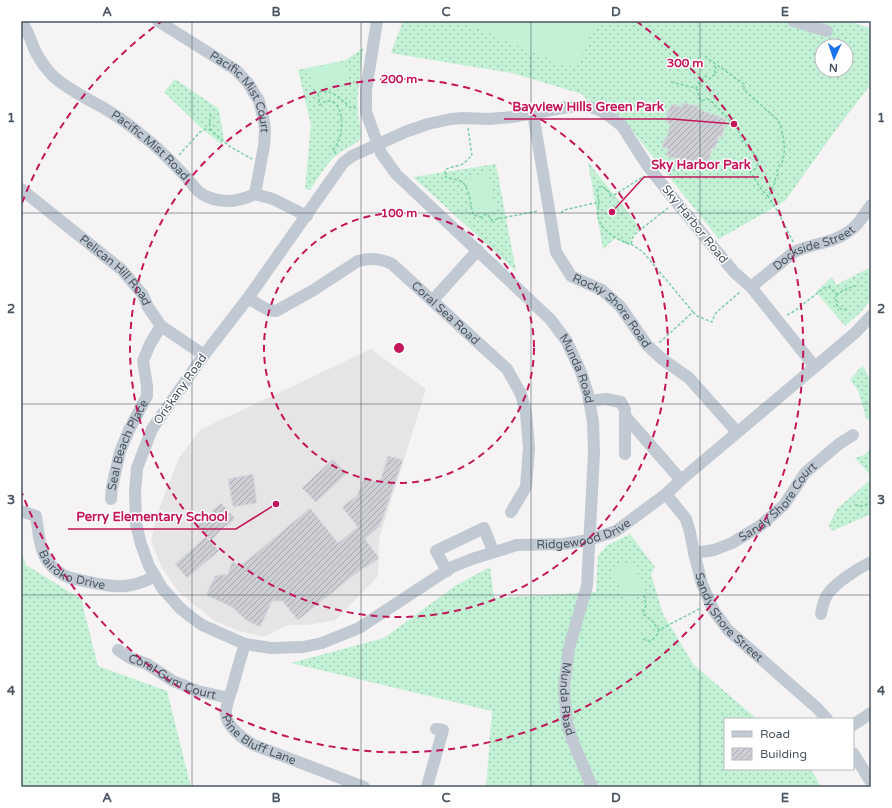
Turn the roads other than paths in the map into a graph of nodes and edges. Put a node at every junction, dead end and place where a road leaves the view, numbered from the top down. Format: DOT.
graph roads {
  1 [pos="21,21"];
  2 [pos="158,21"];
  3 [pos="377,21"];
  4 [pos="793,21"];
  5 [pos="827,31"];
  6 [pos="533,113"];
  7 [pos="377,144"];
  8 [pos="21,189"];
  9 [pos="255,194"];
  10 [pos="871,205"];
  11 [pos="307,216"];
  12 [pos="478,250"];
  13 [pos="746,289"];
  14 [pos="248,298"];
  15 [pos="433,300"];
  16 [pos="871,316"];
  17 [pos="161,326"];
  18 [pos="204,355"];
  19 [pos="815,367"];
  20 [pos="589,401"];
  21 [pos="624,416"];
  22 [pos="738,432"];
  23 [pos="853,435"];
  24 [pos="625,454"];
  25 [pos="681,480"];
  26 [pos="666,494"];
  27 [pos="112,499"];
  28 [pos="21,511"];
  29 [pos="511,512"];
  30 [pos="589,540"];
  31 [pos="494,551"];
  32 [pos="694,553"];
  33 [pos="871,562"];
  34 [pos="446,571"];
  35 [pos="155,576"];
  36 [pos="820,614"];
  37 [pos="245,644"];
  38 [pos="118,650"];
  39 [pos="229,698"];
  40 [pos="871,713"];
  41 [pos="826,718"];
  42 [pos="854,724"];
  43 [pos="436,729"];
  44 [pos="854,755"];
  45 [pos="871,782"];
  46 [pos="364,787"];
  47 [pos="427,787"];
  48 [pos="592,787"];
  1 -- 9 [label="street, Pacific Mist Road"];
  2 -- 9 [label="street, Pacific Mist Court"];
  3 -- 7 [label="street, Munda Road"];
  4 -- 5 [label="street"];
  6 -- 7 [label="street, Sky Harbor Road"];
  6 -- 13 [label="street, Sky Harbor Road"];
  6 -- 22 [label="street, Rocky Shore Road"];
  7 -- 11 [label="street, Oriskany Road"];
  7 -- 12 [label="street, Munda Road"];
  8 -- 17 [label="street, Pelican Hill Road"];
  9 -- 11 [label="street"];
  10 -- 13 [label="street, Dockside Street"];
  11 -- 14 [label="street, Oriskany Road"];
  12 -- 15 [label="street"];
  12 -- 20 [label="street, Munda Road"];
  13 -- 19 [label="street, Sky Harbor Road"];
  14 -- 15 [label="street, Coral Sea Road"];
  14 -- 18 [label="street, Oriskany Road"];
  15 -- 29 [label="street, Coral Sea Road"];
  16 -- 19 [label="street, Ridgewood Drive"];
  17 -- 18 [label="street, Pelican Hill Road"];
  17 -- 27 [label="street, Seal Beach Place"];
  18 -- 35 [label="street, Oriskany Road"];
  19 -- 22 [label="street, Ridgewood Drive"];
  20 -- 21 [label="street"];
  20 -- 30 [label="street, Munda Road"];
  21 -- 24 [label="street"];
  21 -- 25 [label="street"];
  22 -- 25 [label="street, Ridgewood Drive"];
  23 -- 32 [label="street, Sandy Shore Court"];
  25 -- 26 [label="street, Ridgewood Drive"];
  26 -- 30 [label="street, Ridgewood Drive"];
  26 -- 32 [label="street, Sandy Shore Street"];
  28 -- 35 [label="street, Bairoko Drive"];
  30 -- 31 [label="street, Ridgewood Drive"];
  30 -- 48 [label="street, Munda Road"];
  31 -- 34 [label="street, Ridgewood Drive"];
  31 -- 34 [label="street"];
  32 -- 41 [label="street, Sandy Shore Street"];
  33 -- 36 [label="street"];
  34 -- 37 [label="street, Ridgewood Drive"];
  35 -- 37 [label="street, Oriskany Road"];
  37 -- 39 [label="street, Pine Bluff Lane"];
  38 -- 39 [label="street, Coral Gum Court"];
  39 -- 46 [label="street, Pine Bluff Lane"];
  40 -- 42 [label="street"];
  43 -- 47 [label="street"];
  44 -- 45 [label="street"];
}
